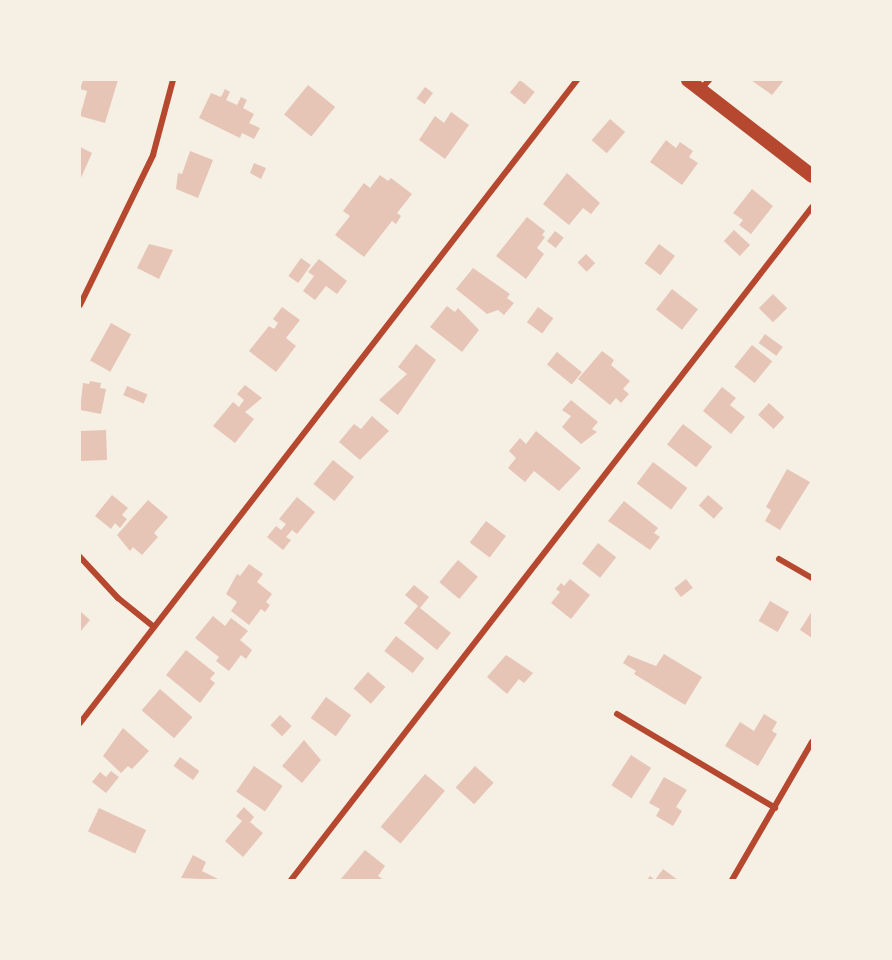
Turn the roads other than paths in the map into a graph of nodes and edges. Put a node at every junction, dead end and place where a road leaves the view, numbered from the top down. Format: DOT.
graph roads {
  1 [pos="173,80"];
  2 [pos="577,80"];
  3 [pos="688,80"];
  4 [pos="705,84"];
  5 [pos="813,176"];
  6 [pos="813,207"];
  7 [pos="80,305"];
  8 [pos="80,557"];
  9 [pos="779,559"];
  10 [pos="813,578"];
  11 [pos="154,627"];
  12 [pos="617,714"];
  13 [pos="80,723"];
  14 [pos="813,742"];
  15 [pos="775,808"];
  16 [pos="291,880"];
  17 [pos="732,880"];
  1 -- 7 [label="street"];
  2 -- 11 [label="street"];
  3 -- 4 [label="main road"];
  4 -- 5 [label="main road"];
  6 -- 16 [label="street"];
  8 -- 11 [label="street"];
  9 -- 10 [label="street"];
  11 -- 13 [label="street"];
  12 -- 15 [label="street"];
  14 -- 15 [label="street"];
  15 -- 17 [label="street"];
}
